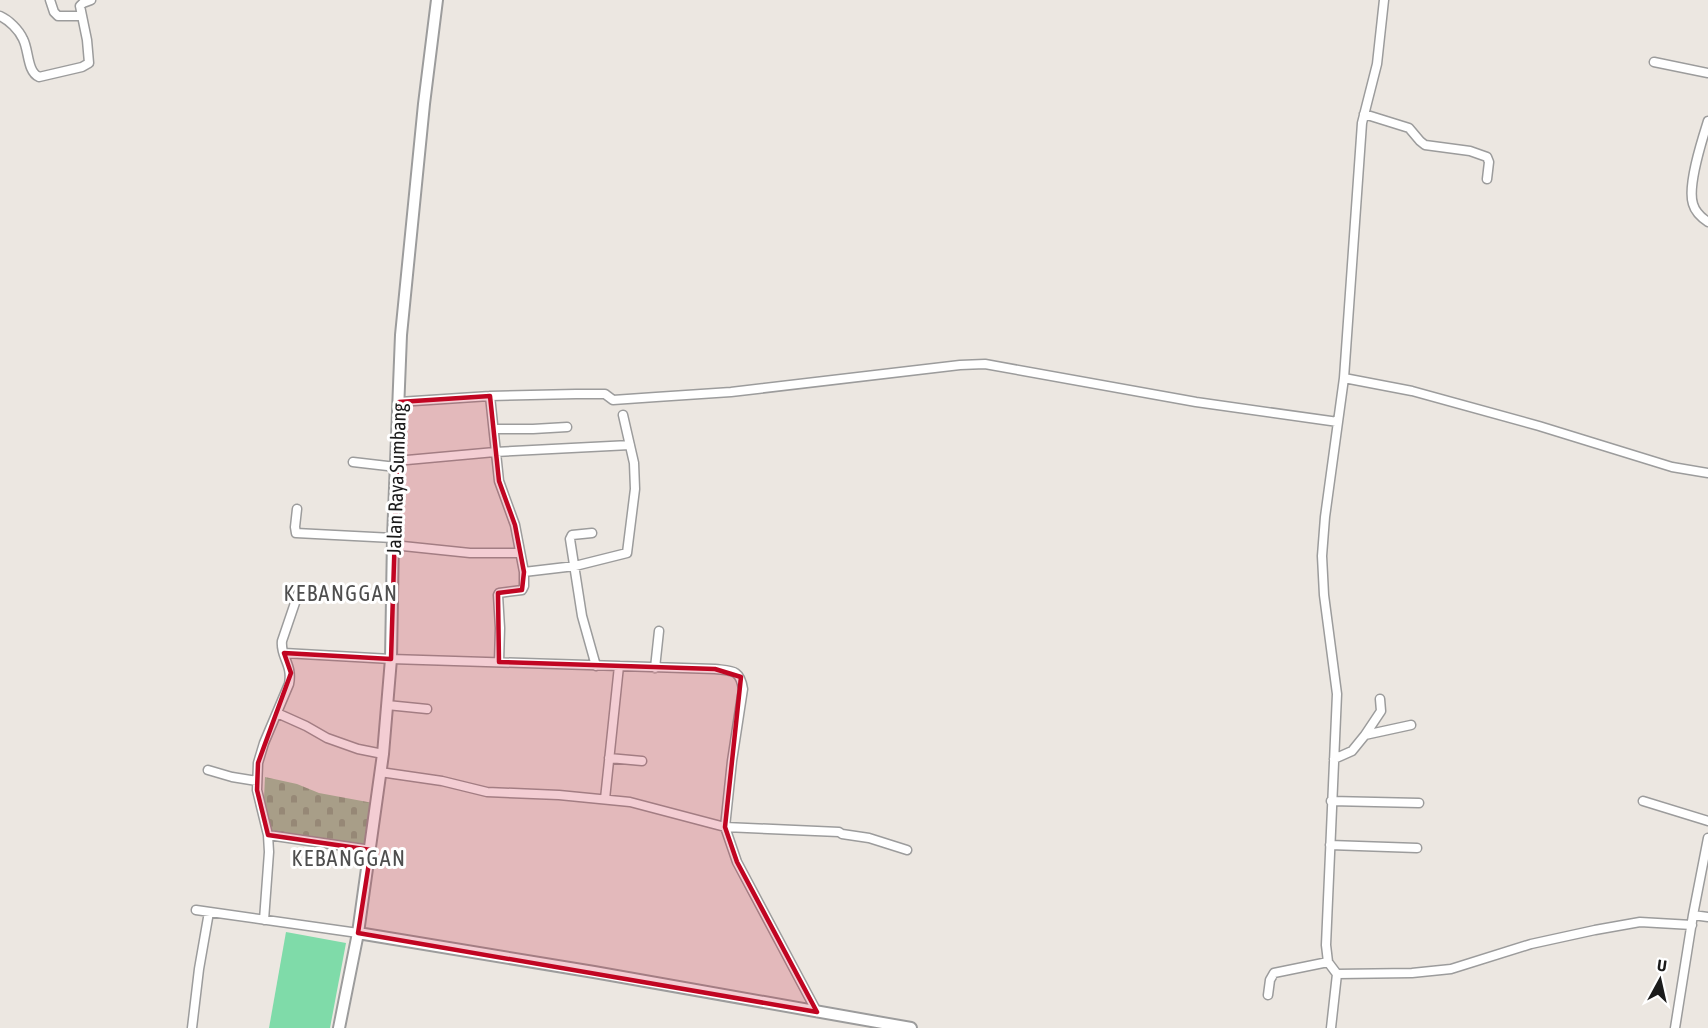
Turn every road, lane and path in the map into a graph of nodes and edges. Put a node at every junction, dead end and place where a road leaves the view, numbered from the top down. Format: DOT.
graph roads {
  1 [pos="50,0"];
  2 [pos="91,0"];
  3 [pos="437,0"];
  4 [pos="1384,0"];
  5 [pos="0,16"];
  6 [pos="81,16"];
  7 [pos="1654,62"];
  8 [pos="1708,73"];
  9 [pos="1364,114"];
  10 [pos="1708,121"];
  11 [pos="1487,178"];
  12 [pos="1708,222"];
  13 [pos="1344,378"];
  14 [pos="489,396"];
  15 [pos="399,402"];
  16 [pos="623,414"];
  17 [pos="1338,422"];
  18 [pos="567,427"];
  19 [pos="494,429"];
  20 [pos="630,445"];
  21 [pos="495,452"];
  22 [pos="353,462"];
  23 [pos="396,464"];
  24 [pos="1708,473"];
  25 [pos="297,509"];
  26 [pos="592,533"];
  27 [pos="393,541"];
  28 [pos="520,553"];
  29 [pos="575,566"];
  30 [pos="524,572"];
  31 [pos="298,594"];
  32 [pos="659,631"];
  33 [pos="284,652"];
  34 [pos="391,659"];
  35 [pos="499,662"];
  36 [pos="596,666"];
  37 [pos="619,666"];
  38 [pos="655,668"];
  39 [pos="1380,699"];
  40 [pos="387,705"];
  41 [pos="427,709"];
  42 [pos="277,713"];
  43 [pos="1411,725"];
  44 [pos="1365,735"];
  45 [pos="383,754"];
  46 [pos="609,758"];
  47 [pos="1334,759"];
  48 [pos="642,761"];
  49 [pos="208,770"];
  50 [pos="380,772"];
  51 [pos="257,781"];
  52 [pos="605,799"];
  53 [pos="1331,801"];
  54 [pos="1643,801"];
  55 [pos="1419,803"];
  56 [pos="1708,821"];
  57 [pos="725,827"];
  58 [pos="268,835"];
  59 [pos="1708,838"];
  60 [pos="1330,845"];
  61 [pos="1417,848"];
  62 [pos="371,850"];
  63 [pos="907,850"];
  64 [pos="196,910"];
  65 [pos="209,912"];
  66 [pos="1693,915"];
  67 [pos="1708,917"];
  68 [pos="264,920"];
  69 [pos="1692,925"];
  70 [pos="358,933"];
  71 [pos="1328,963"];
  72 [pos="1337,974"];
  73 [pos="1268,995"];
  74 [pos="817,1012"];
  75 [pos="192,1028"];
  76 [pos="339,1028"];
  77 [pos="911,1028"];
  78 [pos="1331,1028"];
  79 [pos="1675,1028"];
  1 -- 6 [label="street"];
  2 -- 6 [label="street"];
  3 -- 15 [label="street, Jalan Raya Sumbang"];
  4 -- 9 [label="street"];
  5 -- 6 [label="street"];
  7 -- 8 [label="street"];
  9 -- 11 [label="street"];
  9 -- 13 [label="street"];
  10 -- 12 [label="street"];
  13 -- 17 [label="street"];
  13 -- 24 [label="street"];
  14 -- 15 [label="street"];
  14 -- 17 [label="street"];
  14 -- 19 [label="street"];
  15 -- 23 [label="street, Jalan Raya Sumbang"];
  16 -- 20 [label="street"];
  17 -- 47 [label="street"];
  18 -- 19 [label="street"];
  19 -- 21 [label="street"];
  20 -- 21 [label="street"];
  20 -- 29 [label="street"];
  21 -- 23 [label="street"];
  21 -- 28 [label="street"];
  22 -- 23 [label="street"];
  23 -- 27 [label="street, Jalan Raya Sumbang"];
  25 -- 27 [label="street"];
  26 -- 29 [label="street"];
  27 -- 28 [label="street"];
  27 -- 34 [label="street, Jalan Raya Sumbang"];
  28 -- 30 [label="street"];
  29 -- 30 [label="street"];
  29 -- 36 [label="street"];
  30 -- 35 [label="street"];
  31 -- 33 [label="street"];
  32 -- 38 [label="street"];
  33 -- 34 [label="street"];
  33 -- 42 [label="street"];
  34 -- 35 [label="street"];
  34 -- 40 [label="street, Jalan Raya Sumbang"];
  35 -- 36 [label="street"];
  36 -- 37 [label="street"];
  37 -- 38 [label="street"];
  37 -- 46 [label="street"];
  38 -- 57 [label="street"];
  39 -- 44 [label="street"];
  40 -- 41 [label="street"];
  40 -- 45 [label="street, Jalan Raya Sumbang"];
  42 -- 45 [label="street"];
  42 -- 51 [label="street"];
  43 -- 44 [label="street"];
  44 -- 47 [label="street"];
  45 -- 50 [label="street, Jalan Raya Sumbang"];
  46 -- 48 [label="street"];
  46 -- 52 [label="street"];
  47 -- 53 [label="street"];
  49 -- 51 [label="street"];
  50 -- 52 [label="street"];
  50 -- 62 [label="street, Jalan Raya Sumbang"];
  51 -- 58 [label="street"];
  52 -- 57 [label="street"];
  53 -- 55 [label="street"];
  53 -- 60 [label="street"];
  54 -- 56 [label="street"];
  57 -- 63 [label="street"];
  57 -- 74 [label="street"];
  58 -- 62 [label="street"];
  58 -- 68 [label="street"];
  59 -- 66 [label="street"];
  60 -- 61 [label="street"];
  60 -- 71 [label="street"];
  62 -- 70 [label="street, Jalan Raya Sumbang"];
  64 -- 65 [label="street"];
  65 -- 68 [label="street"];
  65 -- 75 [label="street"];
  66 -- 67 [label="street"];
  66 -- 69 [label="street"];
  68 -- 70 [label="street"];
  69 -- 72 [label="street"];
  69 -- 79 [label="street"];
  70 -- 74 [label="street"];
  70 -- 76 [label="street, Jalan Raya Sumbang"];
  71 -- 72 [label="street"];
  71 -- 73 [label="street"];
  72 -- 78 [label="street"];
  74 -- 77 [label="street"];
}
